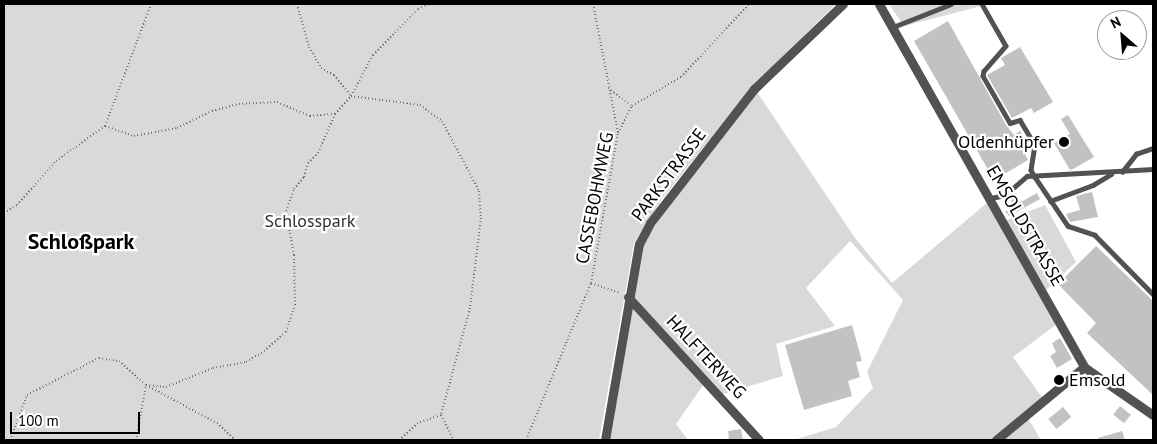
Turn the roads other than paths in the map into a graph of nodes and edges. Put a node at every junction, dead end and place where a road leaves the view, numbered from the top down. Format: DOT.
graph roads {
  1 [pos="843,4"];
  2 [pos="879,4"];
  3 [pos="950,4"];
  4 [pos="982,4"];
  5 [pos="892,28"];
  6 [pos="1153,148"];
  7 [pos="1153,169"];
  8 [pos="1122,172"];
  9 [pos="1112,173"];
  10 [pos="1035,177"];
  11 [pos="991,198"];
  12 [pos="1050,200"];
  13 [pos="1153,294"];
  14 [pos="628,297"];
  15 [pos="1084,366"];
  16 [pos="1153,415"];
  17 [pos="605,440"];
  18 [pos="759,440"];
  19 [pos="996,440"];
  1 -- 14 [label="street, PARKSTRASSE"];
  2 -- 5 [label="street, EMSOLDSTRASSE"];
  3 -- 5 [label="lane"];
  4 -- 10 [label="lane"];
  5 -- 11 [label="street, EMSOLDSTRASSE"];
  6 -- 8 [label="lane"];
  7 -- 8 [label="lane"];
  8 -- 9 [label="lane"];
  9 -- 10 [label="lane"];
  9 -- 12 [label="lane"];
  10 -- 11 [label="lane"];
  10 -- 12 [label="lane"];
  11 -- 15 [label="street, EMSOLDSTRASSE"];
  12 -- 13 [label="lane"];
  14 -- 17 [label="street, PARKSTRASSE"];
  14 -- 18 [label="street, HALFTERWEG"];
  15 -- 16 [label="street, EMSOLDSTRASSE"];
  15 -- 19 [label="street"];
}
